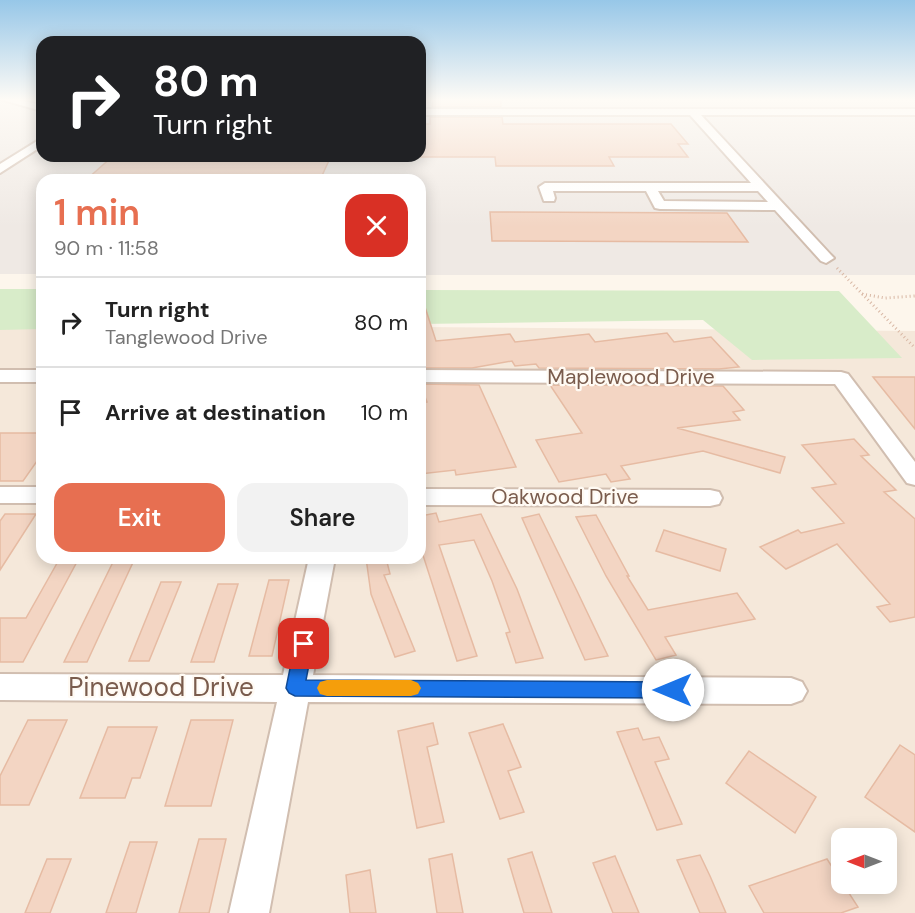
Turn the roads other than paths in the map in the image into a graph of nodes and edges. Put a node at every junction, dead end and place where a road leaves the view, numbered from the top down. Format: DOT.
graph roads {
  1 [pos="721,143"];
  2 [pos="36,145"];
  3 [pos="0,169"];
  4 [pos="650,187"];
  5 [pos="762,187"];
  6 [pos="549,198"];
  7 [pos="778,206"];
  8 [pos="826,258"];
  9 [pos="0,376"];
  10 [pos="36,376"];
  11 [pos="426,376"];
  12 [pos="915,478"];
  13 [pos="0,495"];
  14 [pos="36,495"];
  15 [pos="426,497"];
  16 [pos="710,498"];
  17 [pos="321,564"];
  18 [pos="0,687"];
  19 [pos="295,688"];
  20 [pos="791,691"];
  21 [pos="249,913"];
  1 -- 5 [label="street"];
  2 -- 3 [label="street"];
  4 -- 5 [label="street"];
  4 -- 6 [label="street"];
  4 -- 7 [label="street"];
  5 -- 7 [label="street"];
  7 -- 8 [label="street"];
  9 -- 10 [label="street"];
  11 -- 12 [label="street, Maplewood Drive"];
  13 -- 14 [label="street"];
  15 -- 16 [label="street, Oakwood Drive"];
  17 -- 19 [label="street"];
  18 -- 19 [label="street, Pinewood Drive"];
  19 -- 20 [label="street, Pinewood Drive"];
  19 -- 21 [label="street"];
}
